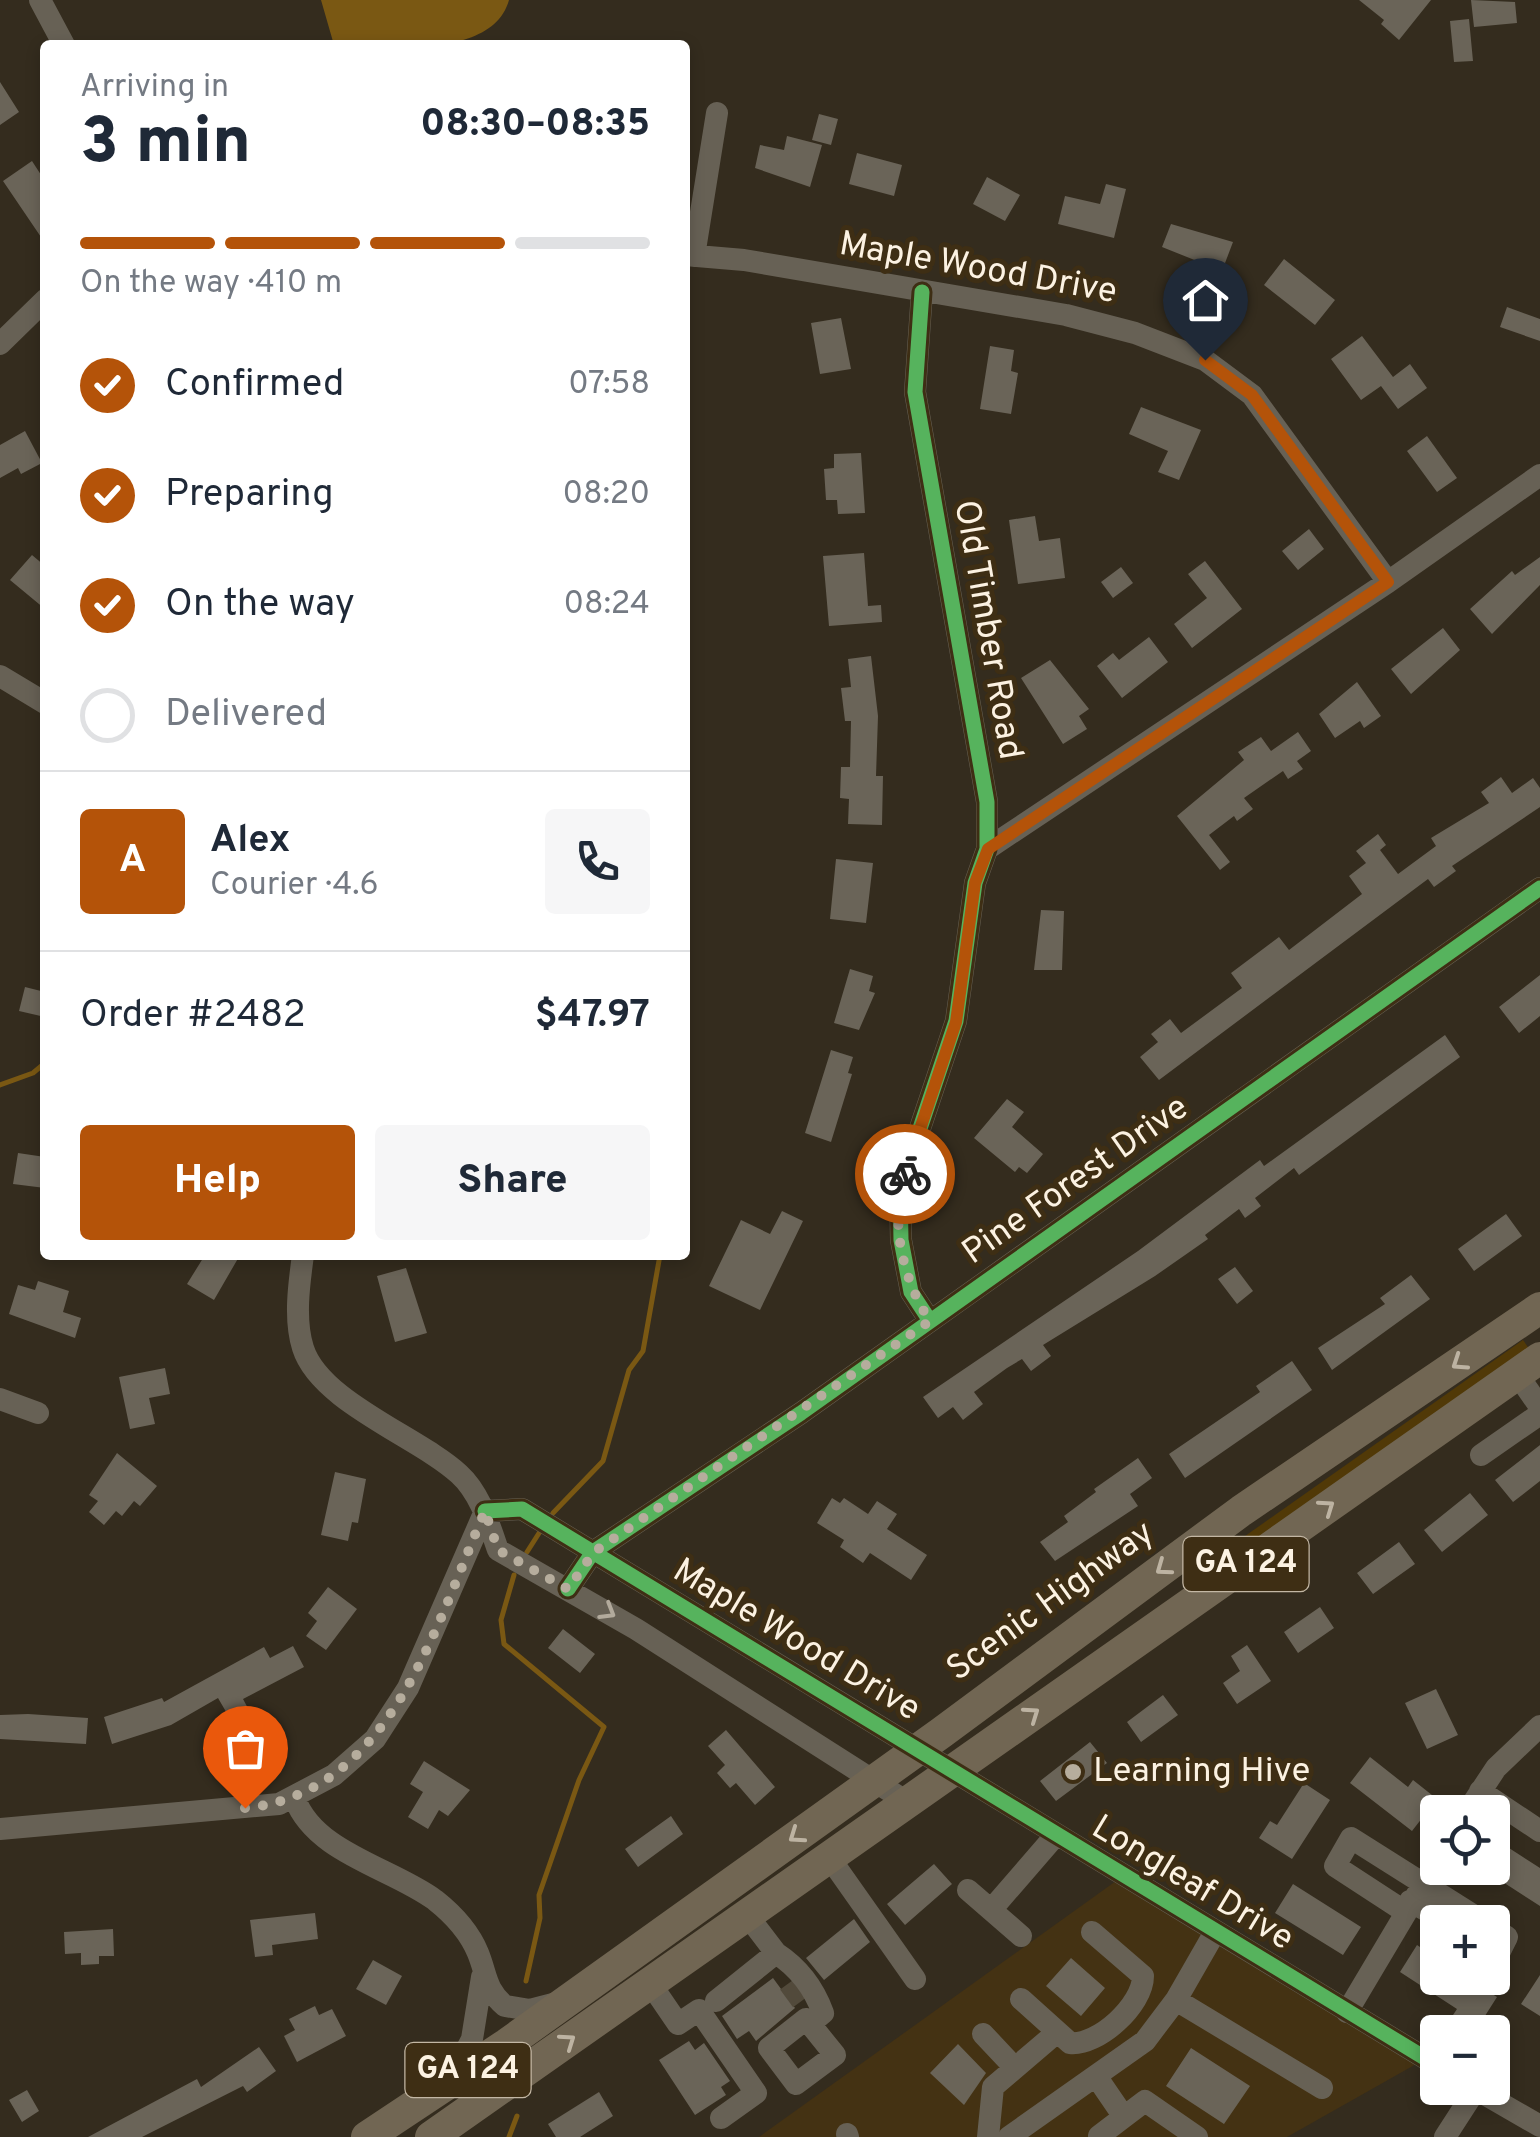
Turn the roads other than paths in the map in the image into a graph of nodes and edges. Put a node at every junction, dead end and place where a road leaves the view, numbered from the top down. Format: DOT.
graph roads {
  1 [pos="40,0"];
  2 [pos="61,40"];
  3 [pos="717,113"];
  4 [pos="690,250"];
  5 [pos="690,255"];
  6 [pos="922,292"];
  7 [pos="40,305"];
  8 [pos="0,344"];
  9 [pos="1540,475"];
  10 [pos="1388,582"];
  11 [pos="1,684"];
  12 [pos="40,701"];
  13 [pos="988,849"];
  14 [pos="1540,888"];
  15 [pos="304,1260"];
  16 [pos="1540,1308"];
  17 [pos="930,1321"];
  18 [pos="1528,1366"];
  19 [pos="0,1399"];
  20 [pos="1540,1410"];
  21 [pos="38,1413"];
  22 [pos="1481,1455"];
  23 [pos="485,1511"];
  24 [pos="594,1552"];
  25 [pos="568,1589"];
  26 [pos="1540,1726"];
  27 [pos="917,1750"];
  28 [pos="952,1770"];
  29 [pos="875,1780"];
  30 [pos="1480,1791"];
  31 [pos="1477,1795"];
  32 [pos="295,1799"];
  33 [pos="907,1802"];
  34 [pos="0,1829"];
  35 [pos="1540,1831"];
  36 [pos="1054,1836"];
  37 [pos="829,1857"];
  38 [pos="1421,1885"];
  39 [pos="968,1890"];
  40 [pos="1412,1898"];
  41 [pos="1422,1905"];
  42 [pos="1433,1905"];
  43 [pos="991,1910"];
  44 [pos="747,1915"];
  45 [pos="1092,1932"];
  46 [pos="1215,1932"];
  47 [pos="1021,1936"];
  48 [pos="776,1953"];
  49 [pos="482,1977"];
  50 [pos="915,1980"];
  51 [pos="650,1983"];
  52 [pos="789,1983"];
  53 [pos="1022,1999"];
  54 [pos="567,2000"];
  55 [pos="1176,2000"];
  56 [pos="716,2001"];
  57 [pos="1347,2012"];
  58 [pos="813,2014"];
  59 [pos="1120,2016"];
  60 [pos="983,2034"];
  61 [pos="1055,2034"];
  62 [pos="1145,2041"];
  63 [pos="1420,2055"];
  64 [pos="1015,2068"];
  65 [pos="1096,2076"];
  66 [pos="446,2084"];
  67 [pos="1322,2088"];
  68 [pos="1465,2105"];
  69 [pos="1504,2105"];
  70 [pos="1124,2117"];
  71 [pos="721,2118"];
  72 [pos="1540,2126"];
  73 [pos="1099,2136"];
  74 [pos="367,2137"];
  75 [pos="430,2137"];
  76 [pos="988,2137"];
  77 [pos="1009,2137"];
  78 [pos="1197,2137"];
  79 [pos="1445,2137"];
  1 -- 2 [label="street"];
  3 -- 4 [label="street"];
  5 -- 6 [label="street, Maple Wood Drive"];
  6 -- 10 [label="street, Maple Wood Drive"];
  6 -- 13 [label="street, Old Timber Road"];
  7 -- 8 [label="street"];
  9 -- 10 [label="street"];
  10 -- 13 [label="street"];
  11 -- 12 [label="street"];
  13 -- 17 [label="street, Old Timber Road"];
  14 -- 17 [label="street, Pine Forest Drive"];
  15 -- 23 [label="street, Maple Wood Drive"];
  16 -- 27 [label="highway, Scenic Highway / GA 124, one-way"];
  17 -- 24 [label="street, Pine Forest Drive"];
  18 -- 20 [label="street"];
  28 -- 18 [label="highway, GA 124, one-way"];
  19 -- 21 [label="street"];
  20 -- 22 [label="street"];
  23 -- 24 [label="street, Maple Wood Drive"];
  23 -- 25 [label="street, Maple Wood Drive"];
  23 -- 32 [label="street"];
  24 -- 25 [label="street"];
  24 -- 27 [label="street, Maple Wood Drive"];
  25 -- 29 [label="street, Maple Wood Drive, one-way"];
  26 -- 30 [label="street"];
  27 -- 28 [label="street, Longleaf Drive"];
  27 -- 29 [label="highway, Scenic Highway / GA 124"];
  28 -- 33 [label="highway, GA 124"];
  28 -- 36 [label="street, Longleaf Drive"];
  29 -- 33 [label="street, Maple Wood Drive"];
  29 -- 54 [label="highway, Scenic Highway / GA 124, one-way"];
  30 -- 31 [label="street"];
  30 -- 35 [label="street"];
  32 -- 34 [label="street"];
  32 -- 49 [label="street"];
  33 -- 37 [label="highway, GA 124"];
  36 -- 43 [label="street"];
  36 -- 46 [label="street, Longleaf Drive"];
  37 -- 44 [label="highway, GA 124"];
  37 -- 50 [label="street"];
  38 -- 40 [label="street"];
  39 -- 43 [label="street"];
  40 -- 41 [label="street"];
  40 -- 42 [label="street"];
  40 -- 57 [label="street"];
  43 -- 47 [label="street"];
  44 -- 48 [label="street"];
  44 -- 51 [label="highway, GA 124"];
  45 -- 59 [label="street"];
  46 -- 55 [label="street"];
  46 -- 57 [label="street, Longleaf Drive"];
  48 -- 52 [label="street"];
  48 -- 56 [label="street"];
  48 -- 58 [label="street"];
  49 -- 54 [label="street"];
  49 -- 66 [label="street"];
  51 -- 71 [label="street"];
  75 -- 51 [label="highway, GA 124, one-way"];
  53 -- 61 [label="street"];
  54 -- 66 [label="highway, Scenic Highway / GA 124"];
  55 -- 62 [label="street"];
  55 -- 67 [label="street"];
  57 -- 63 [label="street, Longleaf Drive"];
  59 -- 61 [label="street"];
  59 -- 62 [label="street"];
  60 -- 64 [label="street"];
  61 -- 64 [label="street"];
  62 -- 65 [label="street"];
  64 -- 76 [label="street"];
  65 -- 70 [label="street"];
  65 -- 77 [label="street"];
  66 -- 74 [label="highway, Scenic Highway / GA 124"];
  68 -- 79 [label="street"];
  69 -- 72 [label="street"];
  70 -- 73 [label="street"];
  70 -- 78 [label="street"];
}
